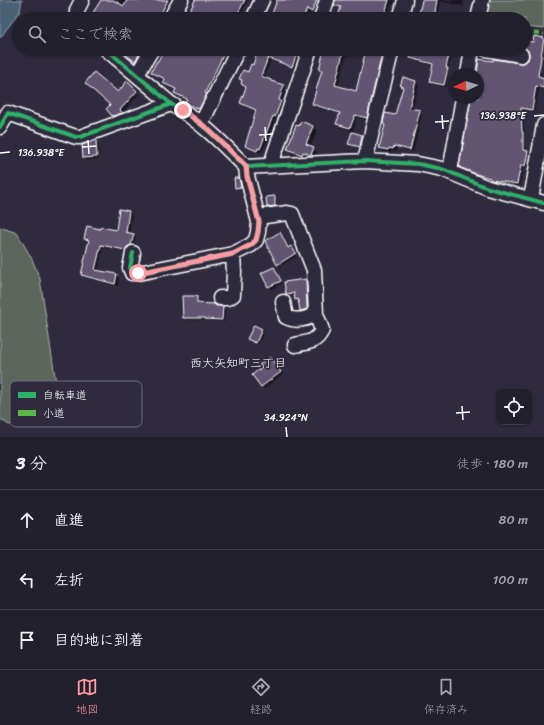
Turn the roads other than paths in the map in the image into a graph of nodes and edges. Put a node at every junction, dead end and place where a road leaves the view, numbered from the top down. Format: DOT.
graph roads {
  1 [pos="82,0"];
  2 [pos="181,0"];
  3 [pos="262,0"];
  4 [pos="327,0"];
  5 [pos="405,0"];
  6 [pos="482,0"];
  7 [pos="77,12"];
  8 [pos="174,12"];
  9 [pos="256,12"];
  10 [pos="323,12"];
  11 [pos="402,12"];
  12 [pos="479,12"];
  13 [pos="114,56"];
  14 [pos="148,56"];
  15 [pos="235,56"];
  16 [pos="308,56"];
  17 [pos="390,56"];
  18 [pos="471,56"];
  19 [pos="469,68"];
  20 [pos="137,75"];
  21 [pos="171,104"];
  22 [pos="462,104"];
  23 [pos="201,124"];
  24 [pos="544,125"];
  25 [pos="0,127"];
  26 [pos="365,161"];
  27 [pos="271,164"];
  28 [pos="246,166"];
  29 [pos="450,172"];
  30 [pos="537,201"];
  31 [pos="258,217"];
  32 [pos="133,253"];
  33 [pos="233,254"];
  34 [pos="220,298"];
  35 [pos="283,302"];
  36 [pos="316,314"];
  37 [pos="295,345"];
  1 -- 7 [label="street"];
  2 -- 8 [label="street"];
  3 -- 9 [label="street"];
  4 -- 10 [label="street"];
  5 -- 11 [label="street"];
  6 -- 12 [label="street"];
  13 -- 20 [label="street"];
  14 -- 20 [label="street"];
  15 -- 23 [label="street"];
  16 -- 27 [label="street"];
  17 -- 26 [label="street"];
  18 -- 19 [label="street"];
  20 -- 21 [label="street"];
  21 -- 23 [label="street"];
  21 -- 25 [label="street"];
  22 -- 29 [label="street"];
  23 -- 28 [label="street"];
  24 -- 30 [label="street"];
  26 -- 27 [label="street"];
  26 -- 29 [label="street"];
  27 -- 28 [label="street"];
  28 -- 31 [label="street"];
  29 -- 30 [label="street"];
  31 -- 33 [label="street"];
  31 -- 36 [label="street"];
  32 -- 33 [label="street"];
  33 -- 34 [label="street"];
  35 -- 36 [label="street"];
  36 -- 37 [label="street"];
}
